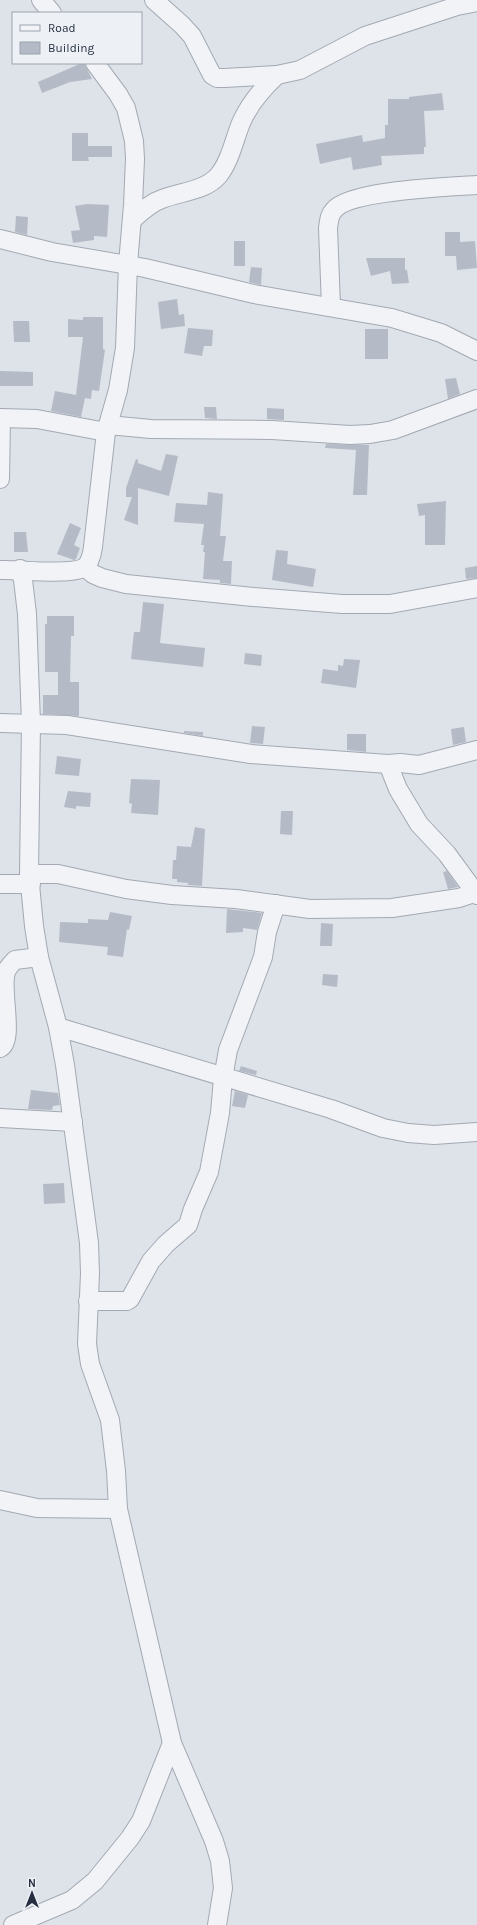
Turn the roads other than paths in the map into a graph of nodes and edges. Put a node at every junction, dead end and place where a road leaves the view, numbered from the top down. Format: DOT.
graph roads {
  1 [pos="42,0"];
  2 [pos="154,0"];
  3 [pos="477,2"];
  4 [pos="51,12"];
  5 [pos="96,64"];
  6 [pos="277,75"];
  7 [pos="477,185"];
  8 [pos="132,220"];
  9 [pos="0,239"];
  10 [pos="128,264"];
  11 [pos="331,306"];
  12 [pos="477,350"];
  13 [pos="477,399"];
  14 [pos="0,418"];
  15 [pos="107,429"];
  16 [pos="0,479"];
  17 [pos="1,565"];
  18 [pos="85,567"];
  19 [pos="20,569"];
  20 [pos="477,588"];
  21 [pos="0,723"];
  22 [pos="31,723"];
  23 [pos="477,750"];
  24 [pos="388,764"];
  25 [pos="30,879"];
  26 [pos="0,884"];
  27 [pos="477,893"];
  28 [pos="276,904"];
  29 [pos="39,958"];
  30 [pos="58,1027"];
  31 [pos="0,1048"];
  32 [pos="223,1078"];
  33 [pos="0,1118"];
  34 [pos="73,1122"];
  35 [pos="477,1132"];
  36 [pos="88,1301"];
  37 [pos="0,1500"];
  38 [pos="118,1509"];
  39 [pos="172,1743"];
  40 [pos="13,1925"];
  41 [pos="217,1925"];
  1 -- 4 [label="street"];
  2 -- 6 [label="street"];
  3 -- 6 [label="street"];
  5 -- 8 [label="street"];
  6 -- 8 [label="street"];
  7 -- 11 [label="street"];
  8 -- 10 [label="street"];
  9 -- 10 [label="street"];
  10 -- 11 [label="street"];
  10 -- 15 [label="street"];
  11 -- 12 [label="street"];
  13 -- 15 [label="street"];
  14 -- 15 [label="street"];
  14 -- 16 [label="street"];
  15 -- 18 [label="street"];
  17 -- 19 [label="street"];
  18 -- 19 [label="street"];
  18 -- 20 [label="street"];
  19 -- 22 [label="street"];
  21 -- 22 [label="street"];
  22 -- 24 [label="street"];
  22 -- 25 [label="street"];
  23 -- 24 [label="street"];
  24 -- 27 [label="street"];
  25 -- 26 [label="street"];
  25 -- 28 [label="street"];
  25 -- 29 [label="street"];
  27 -- 28 [label="street"];
  28 -- 32 [label="street"];
  29 -- 30 [label="street"];
  29 -- 31 [label="street"];
  30 -- 32 [label="street"];
  30 -- 34 [label="street"];
  32 -- 35 [label="street"];
  32 -- 36 [label="street"];
  33 -- 34 [label="street"];
  34 -- 36 [label="street"];
  36 -- 38 [label="street"];
  37 -- 38 [label="street"];
  38 -- 39 [label="street"];
  39 -- 40 [label="street"];
  39 -- 41 [label="street"];
}
